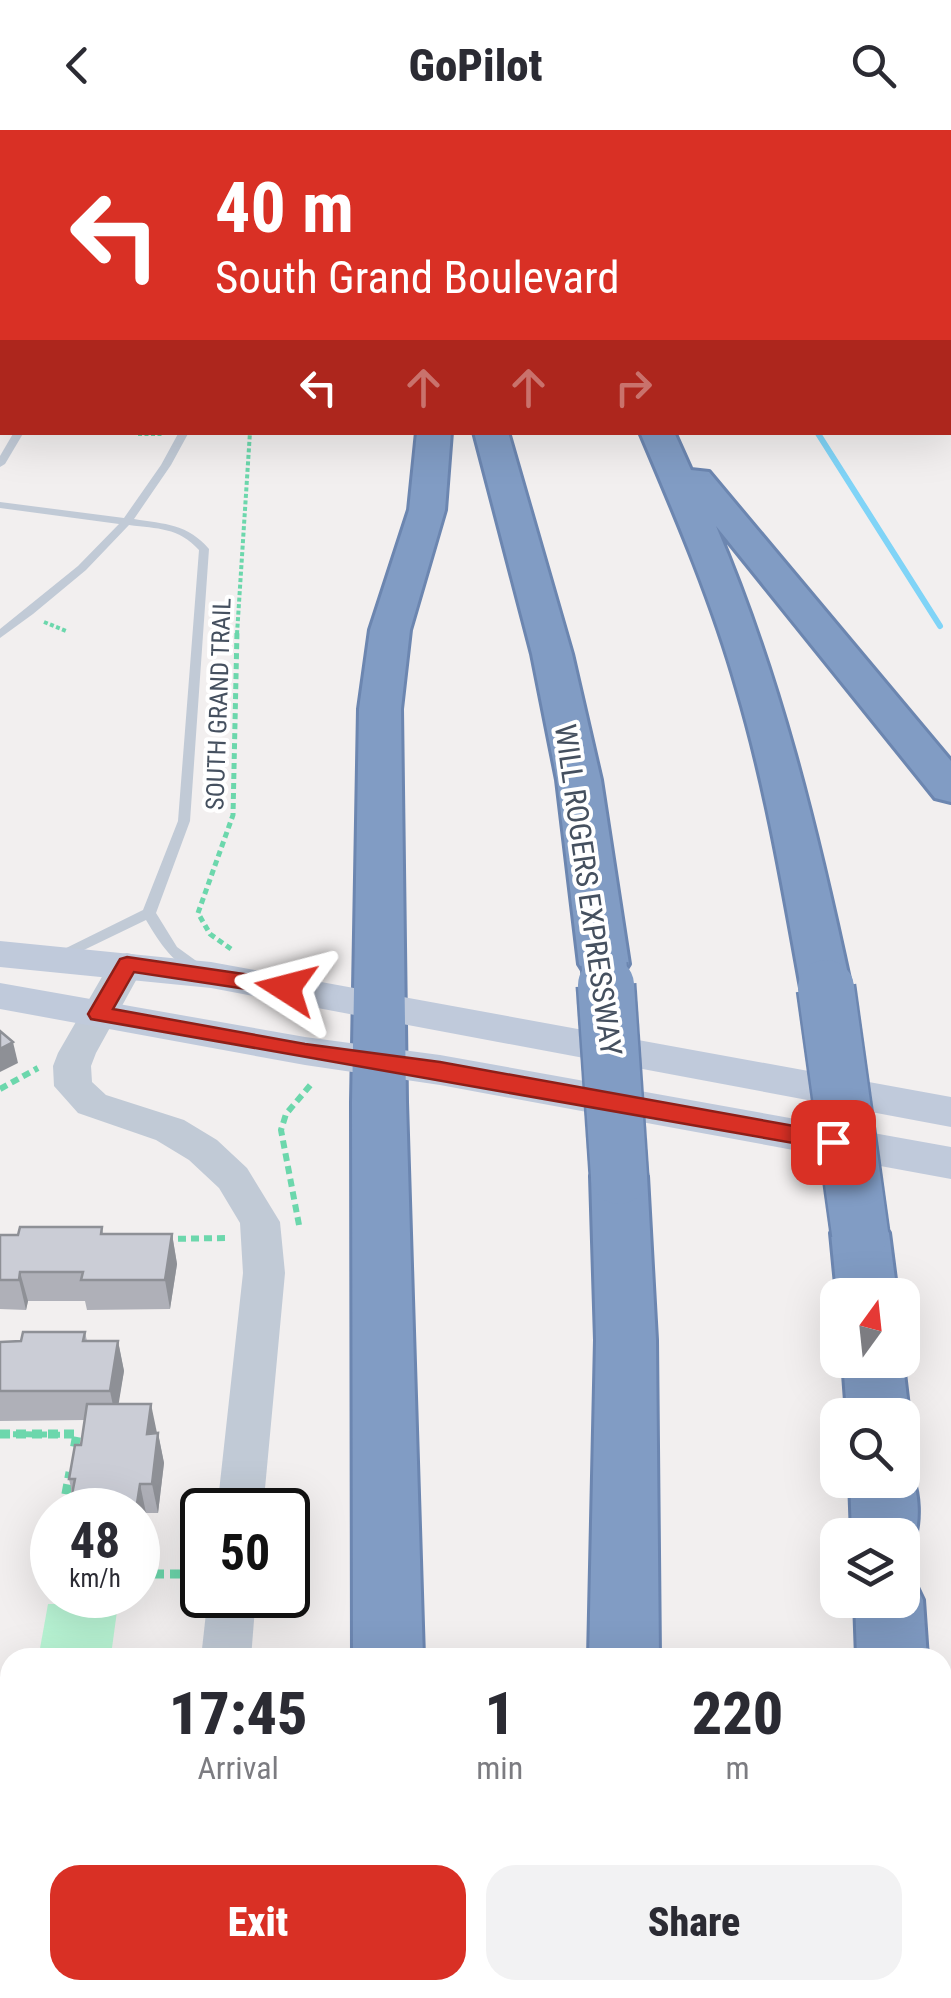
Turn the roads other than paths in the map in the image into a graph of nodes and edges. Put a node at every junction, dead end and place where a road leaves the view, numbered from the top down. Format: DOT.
graph roads {
  1 [pos="17,435"];
  2 [pos="182,435"];
  3 [pos="434,435"];
  4 [pos="491,435"];
  5 [pos="658,435"];
  6 [pos="0,464"];
  7 [pos="0,505"];
  8 [pos="130,522"];
  9 [pos="0,635"];
  10 [pos="951,789"];
  11 [pos="150,914"];
  12 [pos="0,954"];
  13 [pos="58,958"];
  14 [pos="127,964"];
  15 [pos="224,964"];
  16 [pos="0,996"];
  17 [pos="99,1014"];
  18 [pos="380,1034"];
  19 [pos="951,1112"];
  20 [pos="951,1163"];
  21 [pos="865,1278"];
  22 [pos="242,1488"];
  23 [pos="220,1618"];
  24 [pos="890,1618"];
  25 [pos="224,1648"];
  26 [pos="388,1648"];
  27 [pos="624,1648"];
  28 [pos="891,1648"];
  1 -- 6 [label="lane"];
  2 -- 8 [label="lane"];
  3 -- 18 [label="highway"];
  4 -- 27 [label="highway, WILL ROGERS EXPRESSWAY, bridge"];
  5 -- 10 [label="highway"];
  5 -- 21 [label="highway, bridge"];
  7 -- 8 [label="lane"];
  8 -- 9 [label="lane"];
  8 -- 11 [label="lane"];
  11 -- 13 [label="lane"];
  11 -- 15 [label="lane"];
  12 -- 13 [label="main road"];
  13 -- 14 [label="main road"];
  14 -- 15 [label="main road"];
  14 -- 17 [label="street"];
  15 -- 18 [label="main road"];
  16 -- 17 [label="main road"];
  17 -- 18 [label="main road"];
  17 -- 22 [label="street"];
  18 -- 19 [label="main road"];
  18 -- 20 [label="main road"];
  18 -- 26 [label="highway"];
  23 -- 25 [label="street"];
  24 -- 28 [label="highway"];
}
